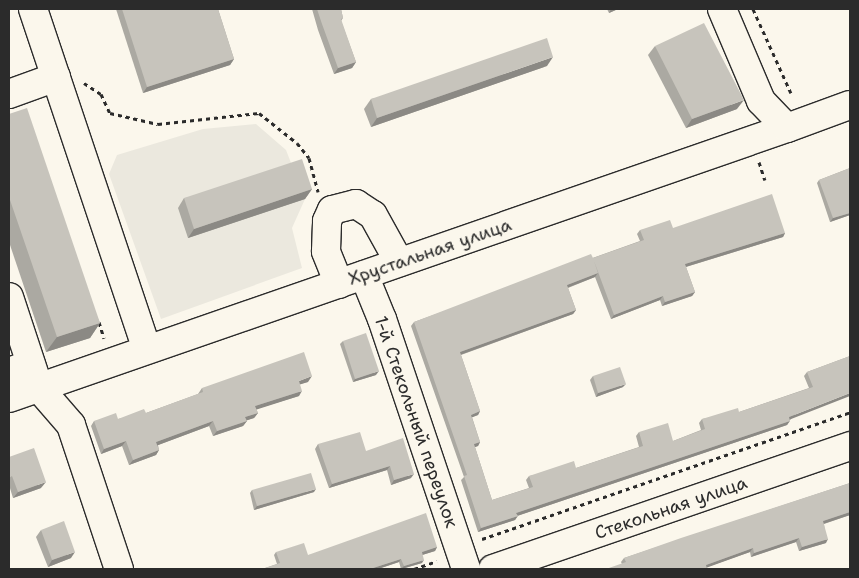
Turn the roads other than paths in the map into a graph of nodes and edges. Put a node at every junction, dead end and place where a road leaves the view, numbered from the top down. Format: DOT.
graph roads {
  1 [pos="33,9"];
  2 [pos="722,9"];
  3 [pos="56,77"];
  4 [pos="9,94"];
  5 [pos="850,106"];
  6 [pos="786,128"];
  7 [pos="399,262"];
  8 [pos="352,280"];
  9 [pos="9,297"];
  10 [pos="147,349"];
  11 [pos="26,375"];
  12 [pos="9,398"];
  13 [pos="850,446"];
  14 [pos="454,559"];
  15 [pos="119,569"];
  16 [pos="493,569"];
  1 -- 3 [label="street"];
  2 -- 6 [label="street"];
  3 -- 4 [label="street"];
  3 -- 10 [label="street"];
  5 -- 6 [label="street, Хрустальная улица"];
  6 -- 7 [label="street, Хрустальная улица"];
  7 -- 8 [label="street, Хрустальная улица"];
  7 -- 8 [label="street, 1-й Стекольный переулок"];
  8 -- 10 [label="street, Хрустальная улица"];
  8 -- 14 [label="street, 1-й Стекольный переулок"];
  9 -- 11 [label="street"];
  10 -- 11 [label="street, Хрустальная улица"];
  11 -- 12 [label="street, Хрустальная улица"];
  11 -- 15 [label="street"];
  13 -- 16 [label="street, Стекольная улица"];
}
